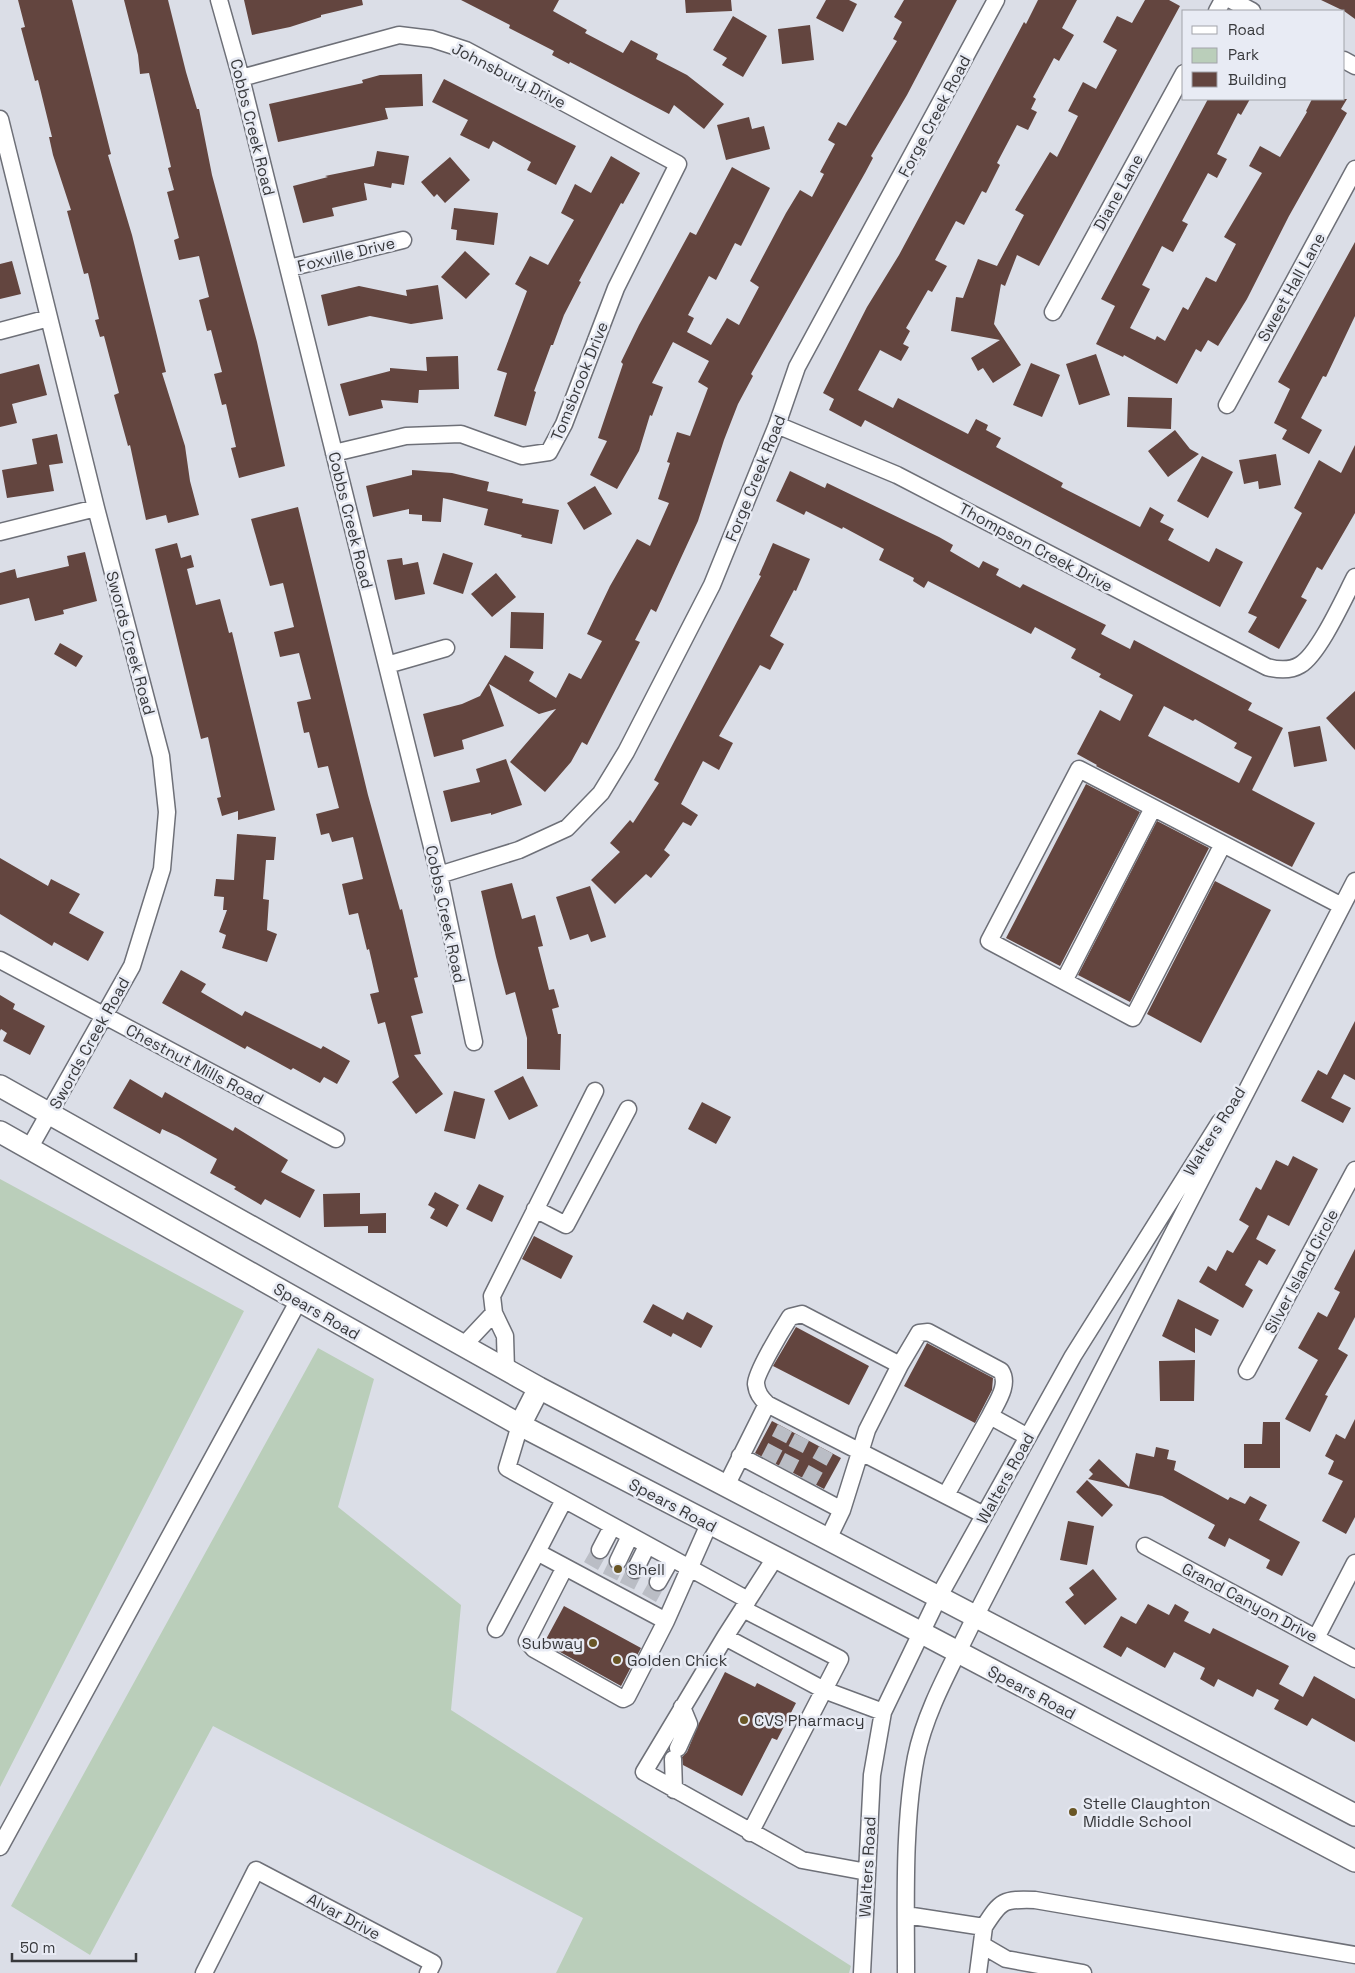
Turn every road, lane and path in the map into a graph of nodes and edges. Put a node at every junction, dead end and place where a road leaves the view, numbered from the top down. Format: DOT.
graph roads {
  1 [pos="219,0"];
  2 [pos="996,0"];
  3 [pos="1231,0"];
  4 [pos="1250,10"];
  5 [pos="1182,76"];
  6 [pos="241,78"];
  7 [pos="1,125"];
  8 [pos="678,164"];
  9 [pos="1355,169"];
  10 [pos="403,240"];
  11 [pos="289,268"];
  12 [pos="1053,312"];
  13 [pos="49,318"];
  14 [pos="0,331"];
  15 [pos="1227,405"];
  16 [pos="777,425"];
  17 [pos="334,453"];
  18 [pos="96,508"];
  19 [pos="0,532"];
  20 [pos="1355,577"];
  21 [pos="446,648"];
  22 [pos="387,665"];
  23 [pos="1153,808"];
  24 [pos="1223,844"];
  25 [pos="439,876"];
  26 [pos="1355,881"];
  27 [pos="1342,906"];
  28 [pos="0,960"];
  29 [pos="1064,981"];
  30 [pos="105,1016"];
  31 [pos="1278,1029"];
  32 [pos="474,1042"];
  33 [pos="0,1086"];
  34 [pos="595,1092"];
  35 [pos="628,1109"];
  36 [pos="51,1113"];
  37 [pos="0,1132"];
  38 [pos="336,1139"];
  39 [pos="30,1147"];
  40 [pos="1355,1170"];
  41 [pos="534,1209"];
  42 [pos="299,1300"];
  43 [pos="494,1314"];
  44 [pos="462,1346"];
  45 [pos="900,1365"];
  46 [pos="506,1370"];
  47 [pos="1247,1371"];
  48 [pos="539,1388"];
  49 [pos="767,1404"];
  50 [pos="990,1416"];
  51 [pos="520,1425"];
  52 [pos="1028,1437"];
  53 [pos="861,1451"];
  54 [pos="740,1456"];
  55 [pos="726,1486"];
  56 [pos="946,1495"];
  57 [pos="564,1500"];
  58 [pos="842,1510"];
  59 [pos="984,1515"];
  60 [pos="709,1524"];
  61 [pos="612,1526"];
  62 [pos="630,1536"];
  63 [pos="828,1539"];
  64 [pos="647,1546"];
  65 [pos="1145,1546"];
  66 [pos="600,1550"];
  67 [pos="538,1552"];
  68 [pos="775,1558"];
  69 [pos="671,1559"];
  70 [pos="618,1561"];
  71 [pos="1355,1563"];
  72 [pos="565,1567"];
  73 [pos="690,1569"];
  74 [pos="635,1570"];
  75 [pos="658,1582"];
  76 [pos="938,1598"];
  77 [pos="746,1605"];
  78 [pos="975,1617"];
  79 [pos="666,1621"];
  80 [pos="496,1629"];
  81 [pos="920,1632"];
  82 [pos="725,1637"];
  83 [pos="1316,1638"];
  84 [pos="958,1652"];
  85 [pos="1355,1659"];
  86 [pos="824,1690"];
  87 [pos="682,1708"];
  88 [pos="883,1712"];
  89 [pos="674,1790"];
  90 [pos="1355,1815"];
  91 [pos="750,1833"];
  92 [pos="0,1847"];
  93 [pos="1355,1861"];
  94 [pos="867,1872"];
  95 [pos="906,1915"];
  96 [pos="984,1927"];
  97 [pos="982,1945"];
  98 [pos="1355,1955"];
  99 [pos="431,1968"];
  100 [pos="204,1973"];
  101 [pos="862,1973"];
  102 [pos="906,1973"];
  103 [pos="978,1973"];
  104 [pos="1083,1973"];
  1 -- 6 [label="street, Cobbs Creek Road"];
  2 -- 16 [label="street, Forge Creek Road"];
  3 -- 4 [label="street"];
  5 -- 12 [label="street, Diane Lane"];
  6 -- 8 [label="street, Johnsbury Drive"];
  6 -- 11 [label="street, Cobbs Creek Road"];
  7 -- 13 [label="street, Swords Creek Road"];
  8 -- 17 [label="street, Tomsbrook Drive"];
  9 -- 15 [label="street, Sweet Hall Lane"];
  10 -- 11 [label="street, Foxville Drive"];
  11 -- 17 [label="street, Cobbs Creek Road"];
  13 -- 14 [label="street"];
  13 -- 18 [label="street, Swords Creek Road"];
  16 -- 20 [label="street, Thompson Creek Drive"];
  16 -- 25 [label="street, Forge Creek Road"];
  17 -- 22 [label="street, Cobbs Creek Road"];
  18 -- 19 [label="street"];
  18 -- 30 [label="street, Swords Creek Road"];
  21 -- 22 [label="street"];
  22 -- 25 [label="street, Cobbs Creek Road"];
  23 -- 24 [label="street"];
  23 -- 29 [label="street"];
  23 -- 29 [label="street"];
  24 -- 27 [label="street"];
  24 -- 29 [label="street"];
  25 -- 32 [label="street, Cobbs Creek Road"];
  26 -- 27 [label="street, Walters Road"];
  27 -- 31 [label="street, Walters Road"];
  28 -- 30 [label="street, Chestnut Mills Road"];
  30 -- 36 [label="street, Swords Creek Road"];
  30 -- 38 [label="street, Chestnut Mills Road"];
  31 -- 52 [label="street, Walters Road"];
  31 -- 78 [label="street, Walters Road"];
  33 -- 36 [label="main road"];
  34 -- 41 [label="street"];
  35 -- 41 [label="street"];
  36 -- 39 [label="street, Swords Creek Road"];
  36 -- 44 [label="main road"];
  37 -- 39 [label="main road, Spears Road"];
  39 -- 42 [label="main road, Spears Road"];
  40 -- 47 [label="street, Silver Island Circle"];
  41 -- 43 [label="street"];
  42 -- 51 [label="main road, Spears Road"];
  42 -- 92 [label="street"];
  43 -- 44 [label="street"];
  43 -- 46 [label="street"];
  44 -- 46 [label="main road"];
  45 -- 49 [label="street"];
  45 -- 50 [label="street"];
  45 -- 53 [label="street"];
  46 -- 48 [label="main road"];
  48 -- 51 [label="main road"];
  48 -- 55 [label="main road"];
  49 -- 53 [label="street"];
  49 -- 54 [label="street"];
  50 -- 52 [label="street"];
  50 -- 56 [label="street"];
  51 -- 57 [label="street"];
  51 -- 60 [label="main road, Spears Road"];
  52 -- 59 [label="street, Walters Road"];
  53 -- 56 [label="street"];
  53 -- 58 [label="street"];
  54 -- 55 [label="street"];
  54 -- 58 [label="street"];
  55 -- 63 [label="main road"];
  56 -- 59 [label="street"];
  57 -- 61 [label="street"];
  57 -- 67 [label="street"];
  58 -- 63 [label="street"];
  59 -- 76 [label="street, Walters Road"];
  60 -- 68 [label="main road, Spears Road"];
  60 -- 73 [label="street"];
  61 -- 62 [label="street"];
  61 -- 66 [label="street"];
  62 -- 64 [label="street"];
  62 -- 70 [label="street"];
  63 -- 76 [label="main road"];
  64 -- 69 [label="street"];
  64 -- 74 [label="street"];
  65 -- 83 [label="street, Grand Canyon Drive"];
  67 -- 72 [label="street"];
  67 -- 80 [label="street"];
  68 -- 77 [label="street"];
  68 -- 81 [label="main road, Spears Road"];
  69 -- 73 [label="street"];
  69 -- 75 [label="street"];
  71 -- 83 [label="street"];
  72 -- 79 [label="street"];
  72 -- 79 [label="street"];
  73 -- 77 [label="street"];
  73 -- 79 [label="street"];
  76 -- 78 [label="main road"];
  76 -- 81 [label="street, Walters Road"];
  77 -- 82 [label="street"];
  77 -- 86 [label="street"];
  78 -- 84 [label="street, Walters Road"];
  78 -- 90 [label="main road"];
  81 -- 84 [label="main road, Spears Road"];
  81 -- 88 [label="street, Walters Road"];
  82 -- 86 [label="street"];
  82 -- 87 [label="street"];
  83 -- 85 [label="street, Grand Canyon Drive"];
  84 -- 93 [label="main road, Spears Road"];
  84 -- 95 [label="street, Walters Road"];
  86 -- 88 [label="street"];
  86 -- 91 [label="street"];
  87 -- 89 [label="street"];
  87 -- 89 [label="street"];
  88 -- 94 [label="street, Walters Road"];
  89 -- 91 [label="street"];
  91 -- 94 [label="street"];
  94 -- 101 [label="street, Walters Road"];
  95 -- 96 [label="street"];
  95 -- 102 [label="street, Walters Road"];
  96 -- 97 [label="street"];
  96 -- 98 [label="street"];
  97 -- 103 [label="street"];
  97 -- 104 [label="street"];
  99 -- 100 [label="street, Alvar Drive"];
}
